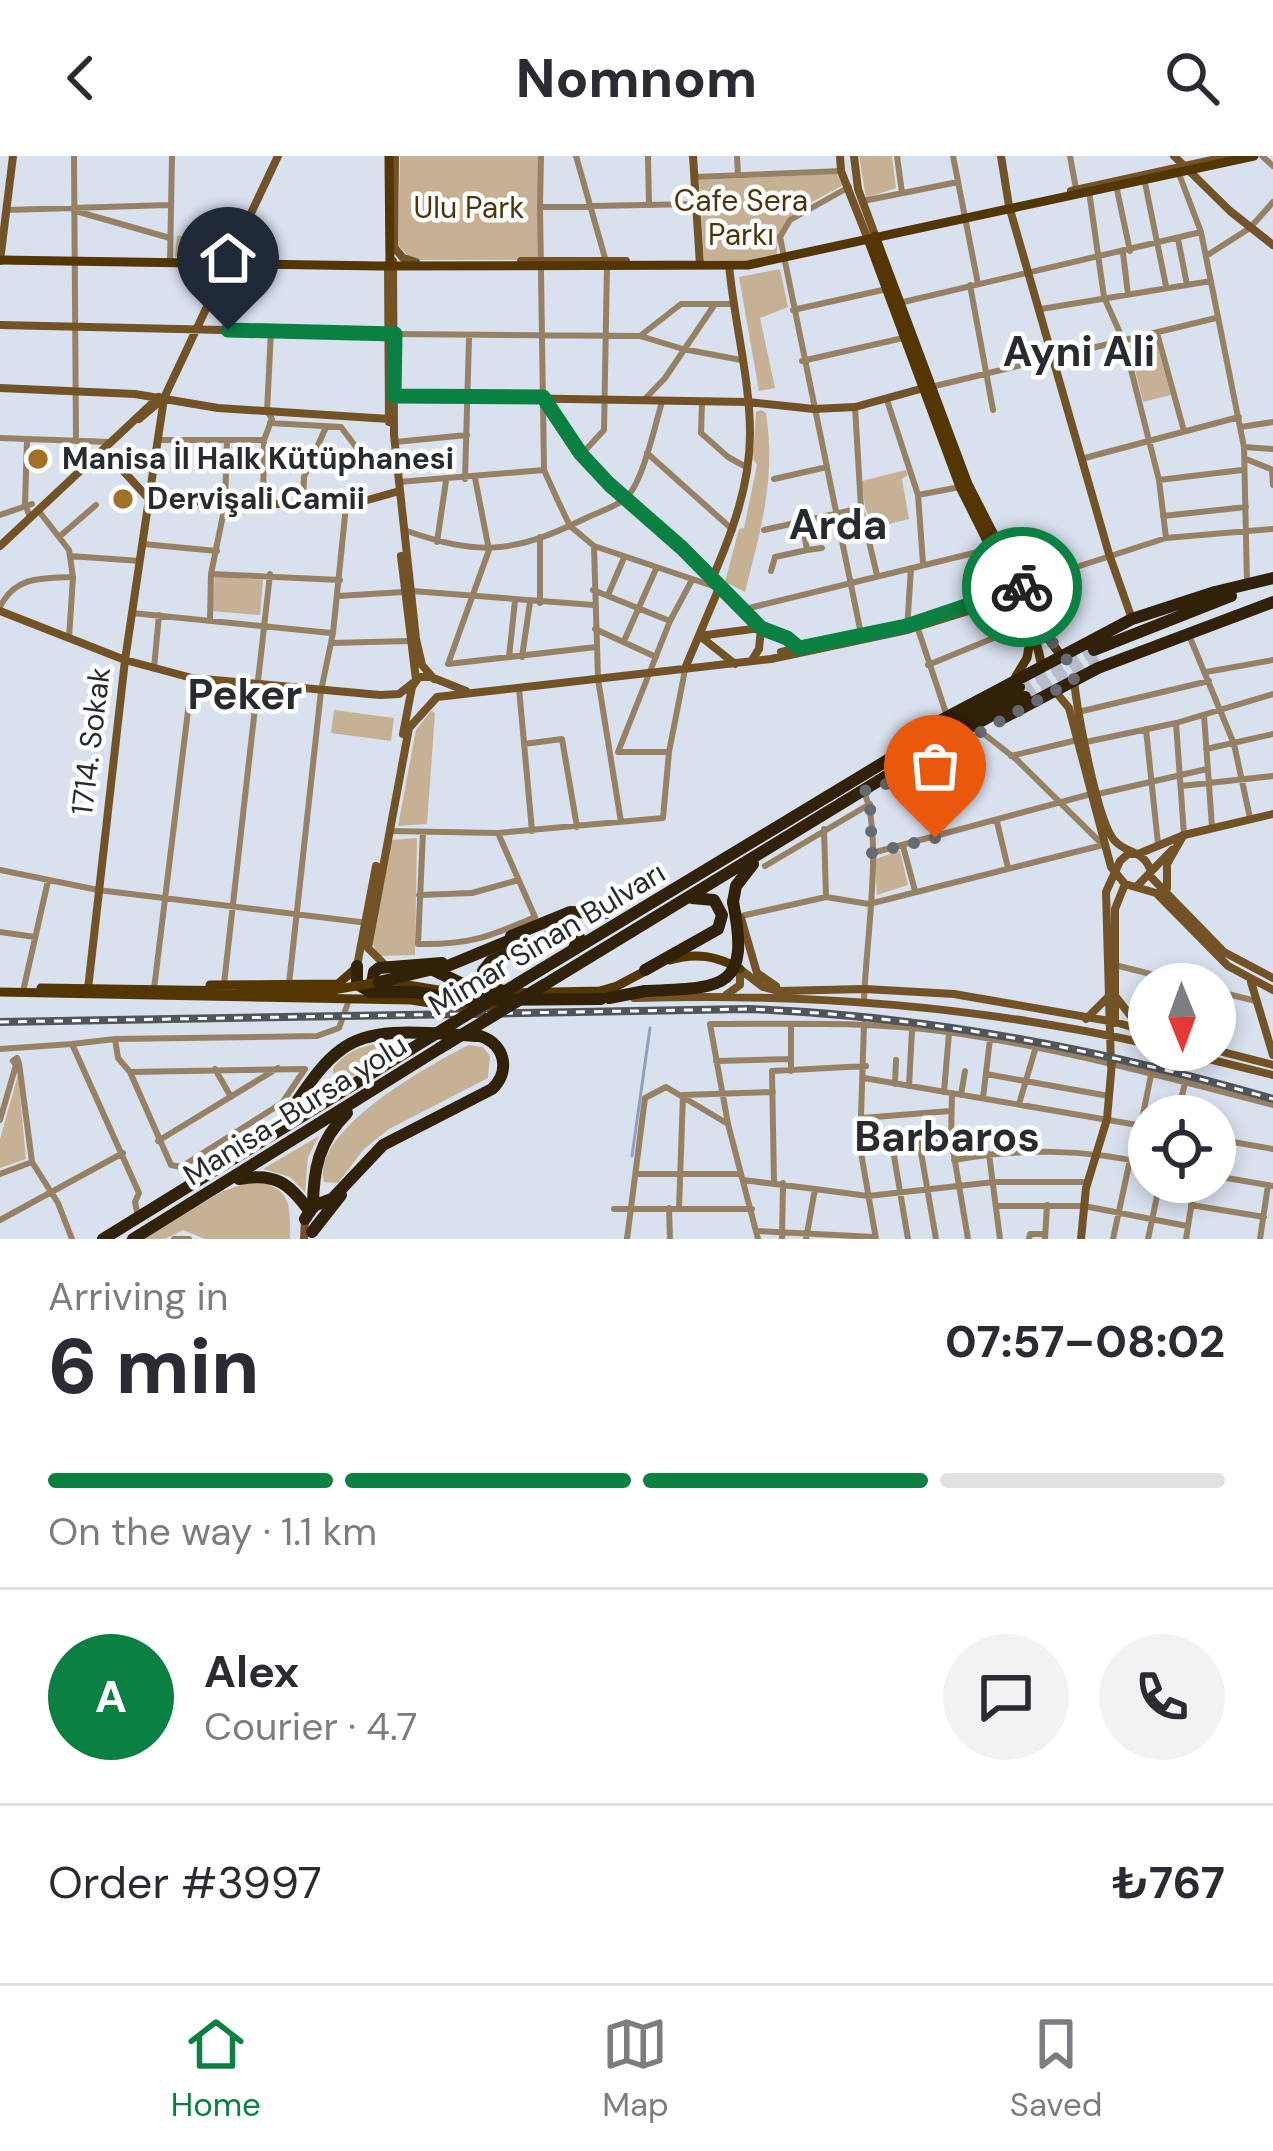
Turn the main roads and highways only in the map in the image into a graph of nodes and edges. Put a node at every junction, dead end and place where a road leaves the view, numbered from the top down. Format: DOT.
graph roads {
  1 [pos="13,156"];
  2 [pos="278,156"];
  3 [pos="392,156"];
  4 [pos="693,156"];
  5 [pos="841,156"];
  6 [pos="854,156"];
  7 [pos="1003,156"];
  8 [pos="1174,156"];
  9 [pos="1258,156"];
  10 [pos="1231,157"];
  11 [pos="1181,168"];
  12 [pos="841,171"];
  13 [pos="855,171"];
  14 [pos="1076,192"];
  15 [pos="1009,208"];
  16 [pos="2,230"];
  17 [pos="872,238"];
  18 [pos="1273,245"];
  19 [pos="394,247"];
  20 [pos="237,248"];
  21 [pos="783,258"];
  22 [pos="0,261"];
  23 [pos="540,263"];
  24 [pos="700,263"];
  25 [pos="227,265"];
  26 [pos="250,265"];
  27 [pos="729,265"];
  28 [pos="390,266"];
  29 [pos="0,326"];
  30 [pos="196,329"];
  31 [pos="392,334"];
  32 [pos="927,387"];
  33 [pos="0,388"];
  34 [pos="135,394"];
  35 [pos="543,397"];
  36 [pos="161,398"];
  37 [pos="391,400"];
  38 [pos="748,403"];
  39 [pos="145,410"];
  40 [pos="370,416"];
  41 [pos="139,419"];
  42 [pos="388,419"];
  43 [pos="104,450"];
  44 [pos="964,486"];
  45 [pos="398,487"];
  46 [pos="150,500"];
  47 [pos="0,546"];
  48 [pos="712,579"];
  49 [pos="1273,581"];
  50 [pos="719,588"];
  51 [pos="407,591"];
  52 [pos="1018,591"];
  53 [pos="1273,602"];
  54 [pos="0,609"];
  55 [pos="1132,619"];
  56 [pos="911,626"];
  57 [pos="1029,627"];
  58 [pos="761,628"];
  59 [pos="699,636"];
  60 [pos="799,648"];
  61 [pos="1094,656"];
  62 [pos="1062,657"];
  63 [pos="125,661"];
  64 [pos="751,662"];
  65 [pos="736,665"];
  66 [pos="686,666"];
  67 [pos="1042,666"];
  68 [pos="434,679"];
  69 [pos="1074,680"];
  70 [pos="414,681"];
  71 [pos="1023,691"];
  72 [pos="1055,691"];
  73 [pos="467,692"];
  74 [pos="413,695"];
  75 [pos="433,699"];
  76 [pos="1081,741"];
  77 [pos="833,794"];
  78 [pos="1094,794"];
  79 [pos="867,798"];
  80 [pos="1273,814"];
  81 [pos="1184,835"];
  82 [pos="776,844"];
  83 [pos="1174,848"];
  84 [pos="1138,854"];
  85 [pos="748,870"];
  86 [pos="1118,871"];
  87 [pos="1150,872"];
  88 [pos="1125,884"];
  89 [pos="1136,886"];
  90 [pos="1170,895"];
  91 [pos="660,898"];
  92 [pos="685,900"];
  93 [pos="607,913"];
  94 [pos="368,923"];
  95 [pos="573,950"];
  96 [pos="385,965"];
  97 [pos="416,965"];
  98 [pos="357,966"];
  99 [pos="740,969"];
  100 [pos="645,970"];
  101 [pos="1273,978"];
  102 [pos="1250,980"];
  103 [pos="384,987"];
  104 [pos="0,988"];
  105 [pos="512,988"];
  106 [pos="88,989"];
  107 [pos="801,989"];
  108 [pos="169,990"];
  109 [pos="1273,990"];
  110 [pos="1112,996"];
  111 [pos="605,999"];
  112 [pos="713,999"];
  113 [pos="1128,1013"];
  114 [pos="1085,1020"];
  115 [pos="1112,1022"];
  116 [pos="1128,1026"];
  117 [pos="1112,1036"];
  118 [pos="1128,1039"];
  119 [pos="1236,1055"];
  120 [pos="1273,1055"];
  121 [pos="333,1056"];
  122 [pos="1273,1065"];
  123 [pos="1236,1066"];
  124 [pos="1273,1076"];
  125 [pos="346,1089"];
  126 [pos="370,1092"];
  127 [pos="277,1129"];
  128 [pos="313,1174"];
  129 [pos="347,1184"];
  130 [pos="220,1186"];
  131 [pos="309,1220"];
  132 [pos="103,1239"];
  133 [pos="134,1239"];
  134 [pos="1081,1239"];
  1 -- 16 [label="main road"];
  2 -- 20 [label="main road"];
  3 -- 19 [label="main road"];
  3 -- 28 [label="main road"];
  4 -- 24 [label="main road"];
  5 -- 12 [label="main road"];
  6 -- 13 [label="main road"];
  7 -- 15 [label="main road"];
  8 -- 11 [label="main road"];
  9 -- 10 [label="main road"];
  10 -- 11 [label="main road"];
  11 -- 14 [label="main road"];
  11 -- 14 [label="main road"];
  11 -- 18 [label="main road"];
  12 -- 13 [label="main road"];
  12 -- 17 [label="main road"];
  13 -- 17 [label="main road"];
  14 -- 15 [label="main road"];
  15 -- 17 [label="main road"];
  15 -- 55 [label="main road"];
  16 -- 22 [label="main road"];
  17 -- 21 [label="main road"];
  17 -- 32 [label="main road"];
  17 -- 32 [label="main road"];
  19 -- 23 [label="main road"];
  19 -- 28 [label="main road"];
  20 -- 25 [label="main road"];
  20 -- 26 [label="main road"];
  21 -- 24 [label="main road"];
  21 -- 27 [label="main road"];
  22 -- 25 [label="main road"];
  23 -- 24 [label="main road"];
  23 -- 28 [label="main road"];
  24 -- 27 [label="main road"];
  25 -- 26 [label="main road"];
  25 -- 30 [label="main road"];
  26 -- 28 [label="main road"];
  27 -- 38 [label="main road"];
  28 -- 31 [label="main road"];
  29 -- 30 [label="main road"];
  30 -- 31 [label="main road"];
  30 -- 36 [label="main road"];
  31 -- 37 [label="main road"];
  32 -- 38 [label="main road"];
  32 -- 44 [label="main road"];
  33 -- 34 [label="main road"];
  34 -- 36 [label="main road"];
  34 -- 39 [label="main road"];
  35 -- 37 [label="main road"];
  35 -- 38 [label="main road"];
  35 -- 48 [label="main road"];
  36 -- 39 [label="main road"];
  36 -- 40 [label="main road"];
  36 -- 41 [label="main road"];
  36 -- 46 [label="main road, 1714. Sokak"];
  37 -- 40 [label="main road"];
  37 -- 42 [label="main road"];
  37 -- 45 [label="main road"];
  38 -- 48 [label="main road"];
  39 -- 41 [label="main road"];
  40 -- 42 [label="main road"];
  41 -- 43 [label="main road"];
  42 -- 45 [label="main road"];
  43 -- 46 [label="main road"];
  43 -- 47 [label="main road"];
  44 -- 52 [label="main road"];
  44 -- 52 [label="main road"];
  45 -- 46 [label="main road"];
  45 -- 51 [label="main road"];
  45 -- 51 [label="main road"];
  46 -- 63 [label="main road, 1714. Sokak"];
  48 -- 50 [label="main road"];
  49 -- 55 [label="highway"];
  49 -- 61 [label="highway"];
  50 -- 58 [label="main road"];
  50 -- 59 [label="main road"];
  51 -- 68 [label="main road"];
  51 -- 70 [label="main road"];
  52 -- 56 [label="main road"];
  52 -- 57 [label="main road"];
  52 -- 62 [label="main road"];
  53 -- 61 [label="highway"];
  54 -- 63 [label="main road"];
  55 -- 61 [label="highway"];
  56 -- 60 [label="main road"];
  56 -- 64 [label="main road"];
  57 -- 67 [label="main road"];
  57 -- 71 [label="main road"];
  58 -- 59 [label="main road"];
  58 -- 60 [label="main road"];
  58 -- 64 [label="main road"];
  59 -- 65 [label="main road"];
  59 -- 66 [label="main road"];
  60 -- 64 [label="main road"];
  61 -- 62 [label="highway"];
  61 -- 69 [label="highway"];
  62 -- 67 [label="highway"];
  62 -- 69 [label="highway"];
  63 -- 70 [label="main road"];
  63 -- 106 [label="main road, 1714. Sokak"];
  64 -- 65 [label="main road"];
  65 -- 66 [label="main road"];
  66 -- 73 [label="main road"];
  67 -- 71 [label="highway"];
  67 -- 72 [label="highway"];
  68 -- 70 [label="main road"];
  68 -- 73 [label="main road"];
  68 -- 75 [label="main road"];
  69 -- 72 [label="highway"];
  69 -- 76 [label="main road"];
  70 -- 74 [label="main road"];
  71 -- 72 [label="highway"];
  71 -- 77 [label="highway, Mimar Sinan Bulvarı"];
  71 -- 77 [label="highway"];
  71 -- 79 [label="highway"];
  71 -- 79 [label="highway"];
  72 -- 76 [label="main road"];
  73 -- 75 [label="main road"];
  74 -- 75 [label="main road"];
  74 -- 94 [label="main road"];
  75 -- 94 [label="main road"];
  76 -- 78 [label="main road"];
  77 -- 91 [label="highway, Mimar Sinan Bulvarı"];
  78 -- 84 [label="main road"];
  78 -- 86 [label="main road"];
  79 -- 82 [label="highway"];
  80 -- 81 [label="main road"];
  81 -- 83 [label="main road"];
  81 -- 84 [label="main road"];
  82 -- 85 [label="highway"];
  82 -- 92 [label="highway, Manisa-Bursa yolu"];
  83 -- 87 [label="main road"];
  83 -- 90 [label="main road"];
  84 -- 86 [label="main road"];
  84 -- 87 [label="main road"];
  85 -- 107 [label="main road"];
  85 -- 111 [label="highway, bridge"];
  86 -- 88 [label="main road"];
  86 -- 110 [label="main road"];
  87 -- 89 [label="main road"];
  87 -- 90 [label="main road"];
  88 -- 89 [label="main road"];
  88 -- 110 [label="main road"];
  89 -- 102 [label="main road"];
  90 -- 101 [label="main road"];
  91 -- 93 [label="highway"];
  91 -- 95 [label="highway, Mimar Sinan Bulvarı"];
  92 -- 100 [label="highway"];
  92 -- 126 [label="highway, Manisa-Bursa yolu, bridge"];
  93 -- 97 [label="highway"];
  93 -- 103 [label="highway, bridge"];
  94 -- 96 [label="main road"];
  94 -- 98 [label="main road"];
  95 -- 105 [label="highway, Mimar Sinan Bulvarı"];
  95 -- 105 [label="highway"];
  96 -- 97 [label="highway"];
  96 -- 103 [label="highway"];
  97 -- 105 [label="highway"];
  98 -- 103 [label="highway"];
  98 -- 108 [label="main road"];
  99 -- 100 [label="main road"];
  99 -- 107 [label="main road"];
  99 -- 112 [label="main road"];
  100 -- 105 [label="main road"];
  102 -- 109 [label="main road"];
  102 -- 120 [label="main road"];
  103 -- 105 [label="main road, bridge"];
  103 -- 108 [label="main road, bridge"];
  103 -- 111 [label="highway"];
  104 -- 106 [label="main road"];
  104 -- 111 [label="main road"];
  105 -- 125 [label="highway, Mimar Sinan Bulvarı, bridge"];
  106 -- 108 [label="main road"];
  107 -- 114 [label="main road"];
  110 -- 113 [label="main road"];
  110 -- 114 [label="main road"];
  110 -- 115 [label="main road"];
  111 -- 112 [label="main road"];
  112 -- 117 [label="main road"];
  114 -- 115 [label="main road"];
  115 -- 116 [label="main road"];
  115 -- 117 [label="main road"];
  117 -- 118 [label="main road"];
  117 -- 134 [label="main road"];
  119 -- 122 [label="main road"];
  121 -- 125 [label="highway"];
  121 -- 127 [label="highway"];
  121 -- 129 [label="highway"];
  123 -- 124 [label="main road"];
  125 -- 127 [label="highway, Mimar Sinan Bulvarı"];
  126 -- 128 [label="highway"];
  126 -- 130 [label="highway, Manisa-Bursa yolu"];
  127 -- 132 [label="highway, Mimar Sinan Bulvarı"];
  128 -- 129 [label="highway"];
  128 -- 131 [label="highway"];
  129 -- 131 [label="highway"];
  130 -- 131 [label="highway"];
  130 -- 133 [label="highway, Manisa-Bursa yolu"];
}
